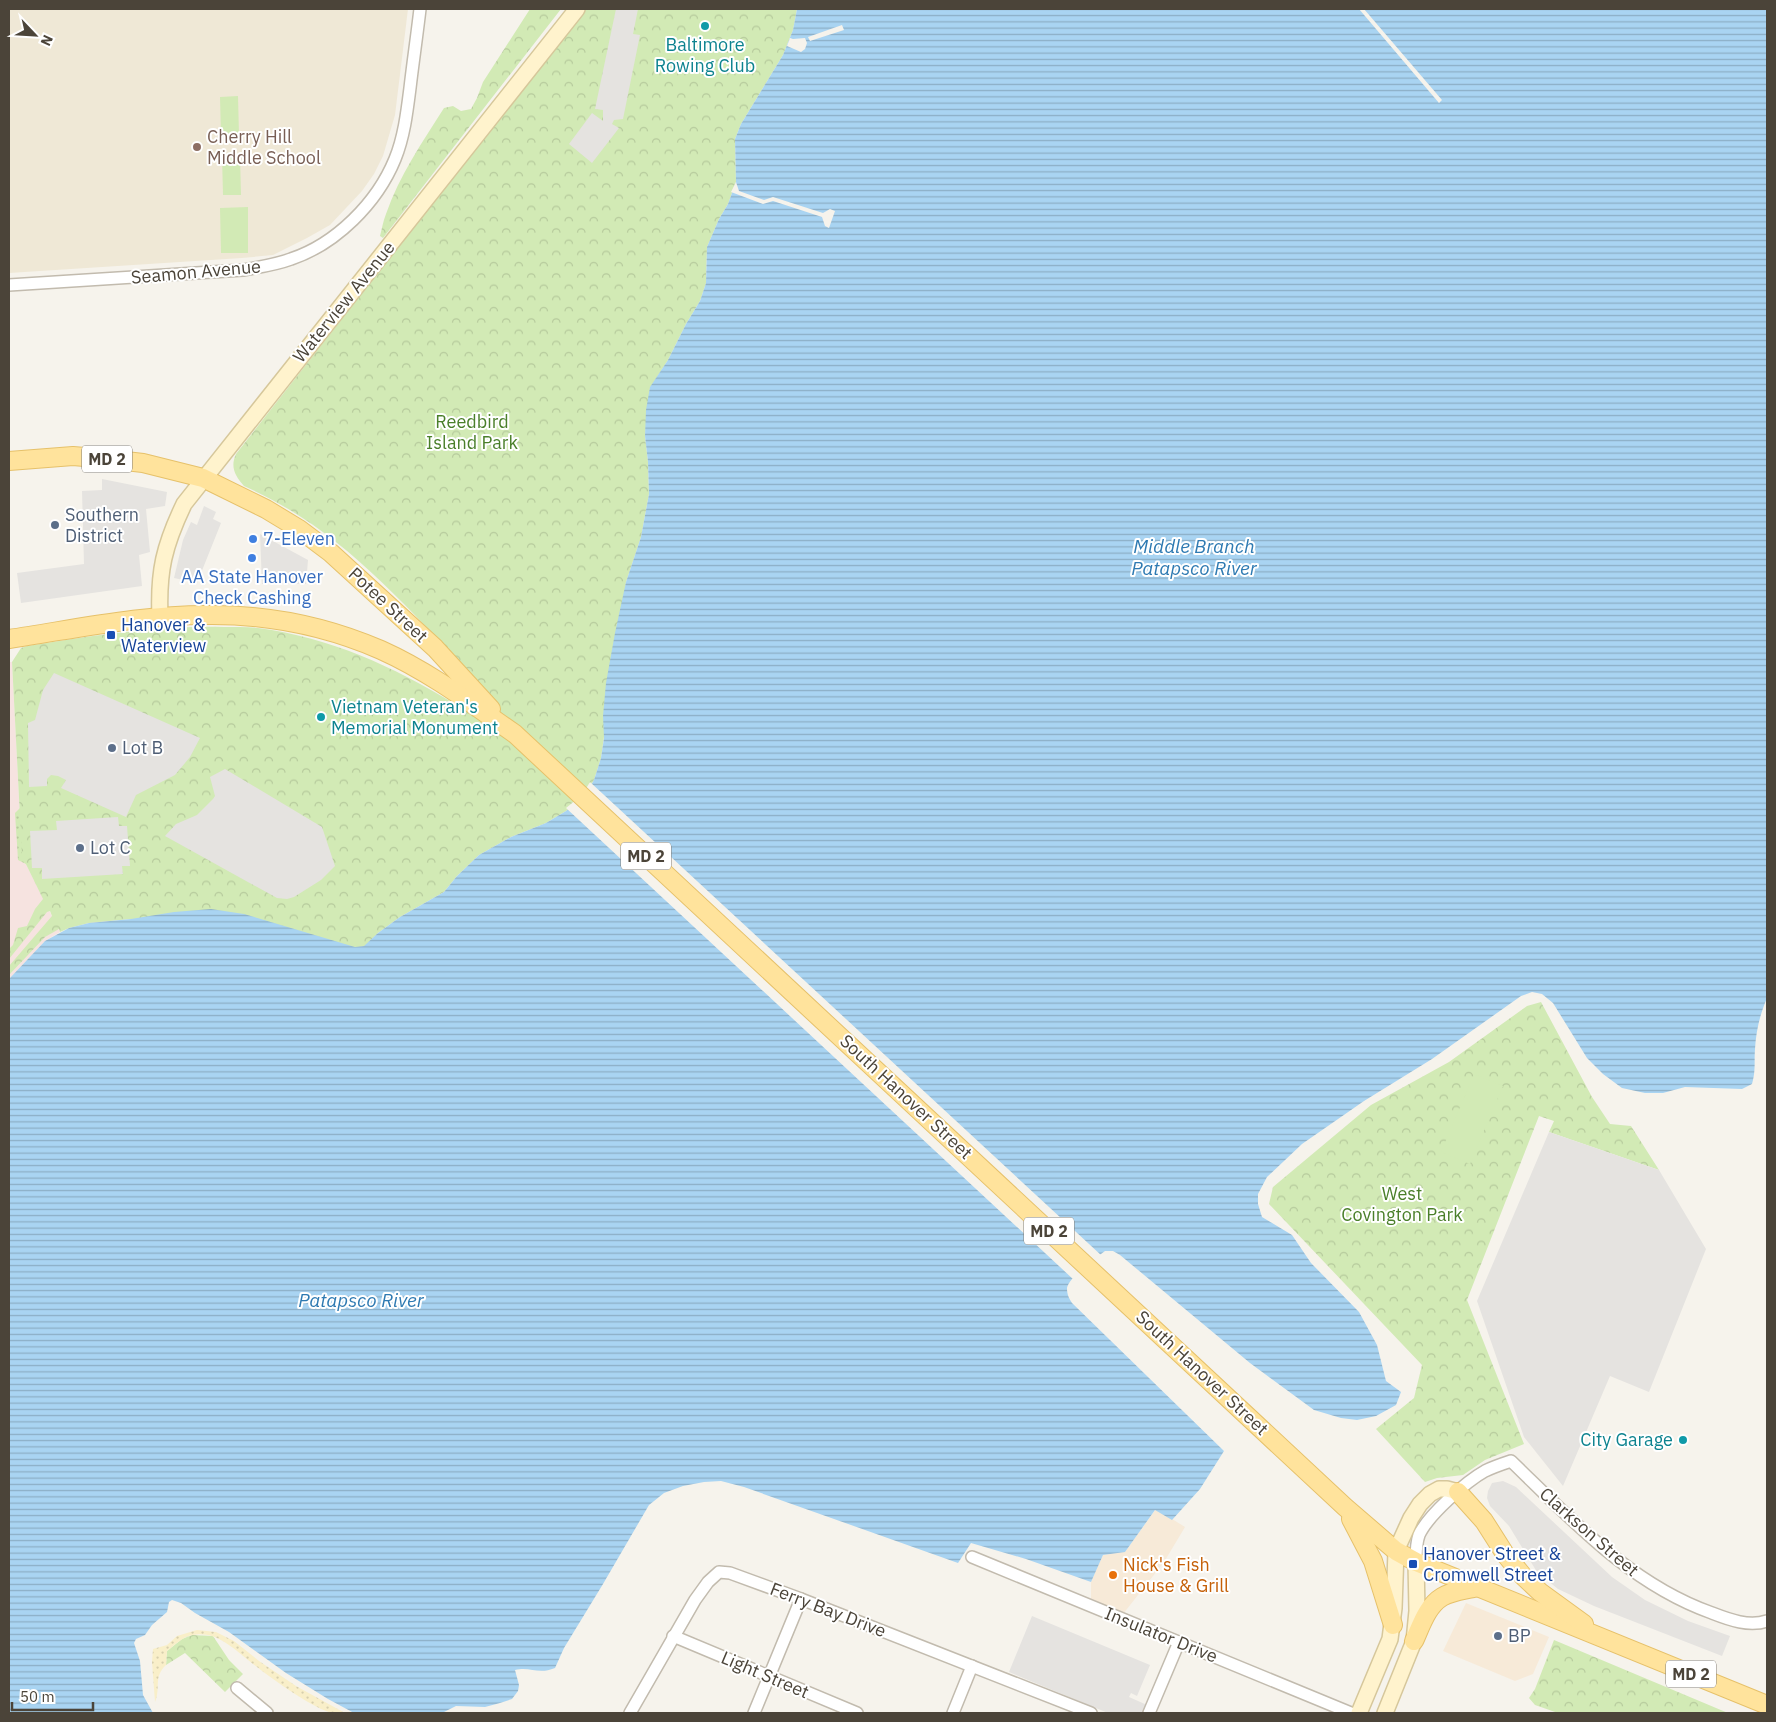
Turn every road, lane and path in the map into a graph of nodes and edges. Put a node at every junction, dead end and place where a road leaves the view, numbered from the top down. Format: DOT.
graph roads {
  1 [pos="420,9"];
  2 [pos="577,9"];
  3 [pos="9,285"];
  4 [pos="9,461"];
  5 [pos="203,478"];
  6 [pos="160,617"];
  7 [pos="9,639"];
  8 [pos="515,734"];
  9 [pos="1458,1492"];
  10 [pos="1345,1507"];
  11 [pos="1396,1551"];
  12 [pos="972,1557"];
  13 [pos="1416,1562"];
  14 [pos="1477,1587"];
  15 [pos="801,1599"];
  16 [pos="1763,1622"];
  17 [pos="1393,1625"];
  18 [pos="674,1636"];
  19 [pos="1414,1640"];
  20 [pos="1179,1642"];
  21 [pos="1614,1643"];
  22 [pos="972,1666"];
  23 [pos="769,1676"];
  24 [pos="237,1688"];
  25 [pos="1767,1705"];
  26 [pos="267,1713"];
  27 [pos="630,1713"];
  28 [pos="754,1713"];
  29 [pos="857,1713"];
  30 [pos="953,1713"];
  31 [pos="1091,1713"];
  32 [pos="1149,1713"];
  33 [pos="1350,1713"];
  34 [pos="1359,1713"];
  35 [pos="1385,1713"];
  1 -- 3 [label="street, Seamon Avenue"];
  2 -- 5 [label="main road, Waterview Avenue"];
  4 -- 5 [label="main road, Potee Street / MD 2"];
  5 -- 6 [label="main road, Waterview Avenue"];
  5 -- 8 [label="main road, Potee Street / MD 2"];
  6 -- 7 [label="main road, South Hanover Street / MD 2"];
  6 -- 8 [label="main road, South Hanover Street / MD 2"];
  8 -- 10 [label="main road, South Hanover Street / MD 2"];
  9 -- 11 [label="main road"];
  9 -- 13 [label="street"];
  9 -- 16 [label="street, Clarkson Street"];
  9 -- 21 [label="main road"];
  10 -- 11 [label="main road, South Hanover Street / MD 2"];
  10 -- 17 [label="main road"];
  11 -- 13 [label="main road, South Hanover Street / MD 2"];
  11 -- 17 [label="main road"];
  12 -- 20 [label="street, Insulator Drive"];
  13 -- 14 [label="main road, South Hanover Street / MD 2"];
  13 -- 19 [label="main road"];
  14 -- 19 [label="main road"];
  14 -- 21 [label="main road, South Hanover Street / MD 2"];
  15 -- 18 [label="street, Ferry Bay Drive"];
  15 -- 22 [label="street, Ferry Bay Drive"];
  15 -- 23 [label="street"];
  17 -- 34 [label="main road"];
  18 -- 23 [label="street, Light Street"];
  18 -- 27 [label="street, Ferry Bay Drive"];
  19 -- 35 [label="main road"];
  20 -- 32 [label="street"];
  20 -- 33 [label="street, Insulator Drive"];
  21 -- 25 [label="main road, South Hanover Street / MD 2"];
  22 -- 30 [label="street"];
  22 -- 31 [label="street, Ferry Bay Drive"];
  23 -- 28 [label="street"];
  23 -- 29 [label="street, Light Street"];
  24 -- 26 [label="street"];
}
